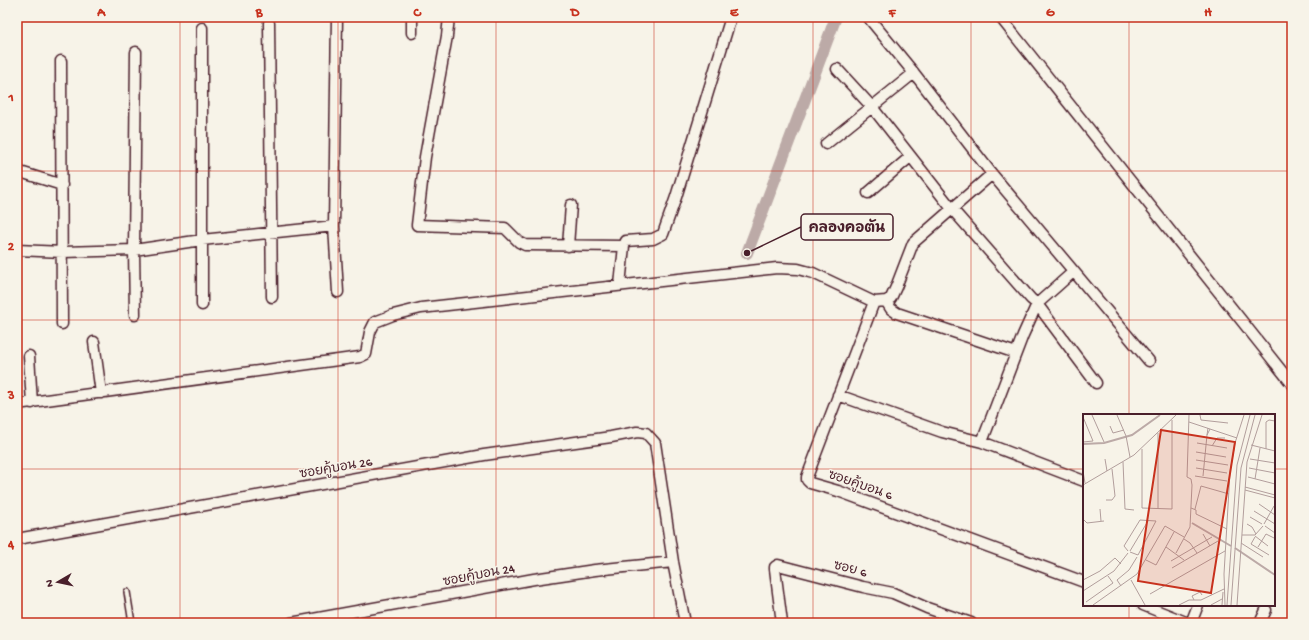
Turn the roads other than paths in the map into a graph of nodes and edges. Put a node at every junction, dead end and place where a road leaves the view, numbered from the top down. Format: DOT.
graph roads {
  1 [pos="337,17"];
  2 [pos="412,17"];
  3 [pos="449,17"];
  4 [pos="731,17"];
  5 [pos="868,17"];
  6 [pos="1000,17"];
  7 [pos="269,23"];
  8 [pos="202,28"];
  9 [pos="412,33"];
  10 [pos="136,52"];
  11 [pos="61,61"];
  12 [pos="837,68"];
  13 [pos="914,73"];
  14 [pos="872,107"];
  15 [pos="826,144"];
  16 [pos="910,157"];
  17 [pos="17,171"];
  18 [pos="992,174"];
  19 [pos="62,185"];
  20 [pos="868,193"];
  21 [pos="571,205"];
  22 [pos="952,209"];
  23 [pos="334,226"];
  24 [pos="272,232"];
  25 [pos="202,240"];
  26 [pos="568,246"];
  27 [pos="624,246"];
  28 [pos="17,250"];
  29 [pos="134,250"];
  30 [pos="63,252"];
  31 [pos="1073,272"];
  32 [pos="620,285"];
  33 [pos="338,292"];
  34 [pos="272,297"];
  35 [pos="886,301"];
  36 [pos="874,302"];
  37 [pos="1037,304"];
  38 [pos="202,305"];
  39 [pos="134,315"];
  40 [pos="62,324"];
  41 [pos="94,342"];
  42 [pos="1016,354"];
  43 [pos="29,356"];
  44 [pos="1149,362"];
  45 [pos="1096,384"];
  46 [pos="1292,384"];
  47 [pos="101,393"];
  48 [pos="838,395"];
  49 [pos="32,403"];
  50 [pos="17,404"];
  51 [pos="982,442"];
  52 [pos="1083,481"];
  53 [pos="17,539"];
  54 [pos="673,562"];
  55 [pos="1083,582"];
  56 [pos="127,592"];
  57 [pos="1146,606"];
  58 [pos="1198,606"];
  59 [pos="1266,610"];
  60 [pos="132,623"];
  61 [pos="291,623"];
  62 [pos="685,623"];
  63 [pos="782,623"];
  64 [pos="971,623"];
  65 [pos="1190,623"];
  66 [pos="1260,623"];
  1 -- 23 [label="street"];
  2 -- 9 [label="street"];
  3 -- 26 [label="street"];
  4 -- 27 [label="street"];
  5 -- 13 [label="street"];
  6 -- 46 [label="street"];
  7 -- 24 [label="street"];
  8 -- 25 [label="street"];
  10 -- 29 [label="street"];
  11 -- 19 [label="street"];
  12 -- 14 [label="street"];
  13 -- 14 [label="street"];
  13 -- 18 [label="street"];
  14 -- 15 [label="street"];
  14 -- 16 [label="street"];
  16 -- 20 [label="street"];
  16 -- 22 [label="street"];
  17 -- 19 [label="street"];
  18 -- 22 [label="street"];
  18 -- 31 [label="street"];
  19 -- 30 [label="street"];
  21 -- 26 [label="street"];
  22 -- 35 [label="street"];
  22 -- 37 [label="street"];
  23 -- 24 [label="street"];
  23 -- 33 [label="street"];
  24 -- 25 [label="street"];
  24 -- 34 [label="street"];
  25 -- 29 [label="street"];
  25 -- 38 [label="street"];
  26 -- 27 [label="street"];
  27 -- 32 [label="street"];
  28 -- 30 [label="street"];
  29 -- 30 [label="street"];
  29 -- 39 [label="street"];
  30 -- 40 [label="street"];
  31 -- 37 [label="street"];
  31 -- 44 [label="street"];
  32 -- 36 [label="street"];
  32 -- 47 [label="street"];
  35 -- 36 [label="street"];
  35 -- 42 [label="street"];
  36 -- 48 [label="street, ซอยคู้บอน 6"];
  37 -- 42 [label="street"];
  37 -- 45 [label="street"];
  41 -- 47 [label="street"];
  42 -- 51 [label="street"];
  43 -- 49 [label="street"];
  47 -- 49 [label="street"];
  48 -- 51 [label="street"];
  48 -- 55 [label="street, ซอยคู้บอน 6"];
  49 -- 50 [label="street"];
  51 -- 52 [label="street"];
  53 -- 54 [label="street, ซอยคู้บอน 26"];
  54 -- 61 [label="street, ซอยคู้บอน 24"];
  54 -- 62 [label="street"];
  56 -- 60 [label="lane"];
  57 -- 65 [label="street"];
  58 -- 65 [label="street"];
  59 -- 66 [label="street"];
  63 -- 64 [label="street, ซอย 6"];
}
